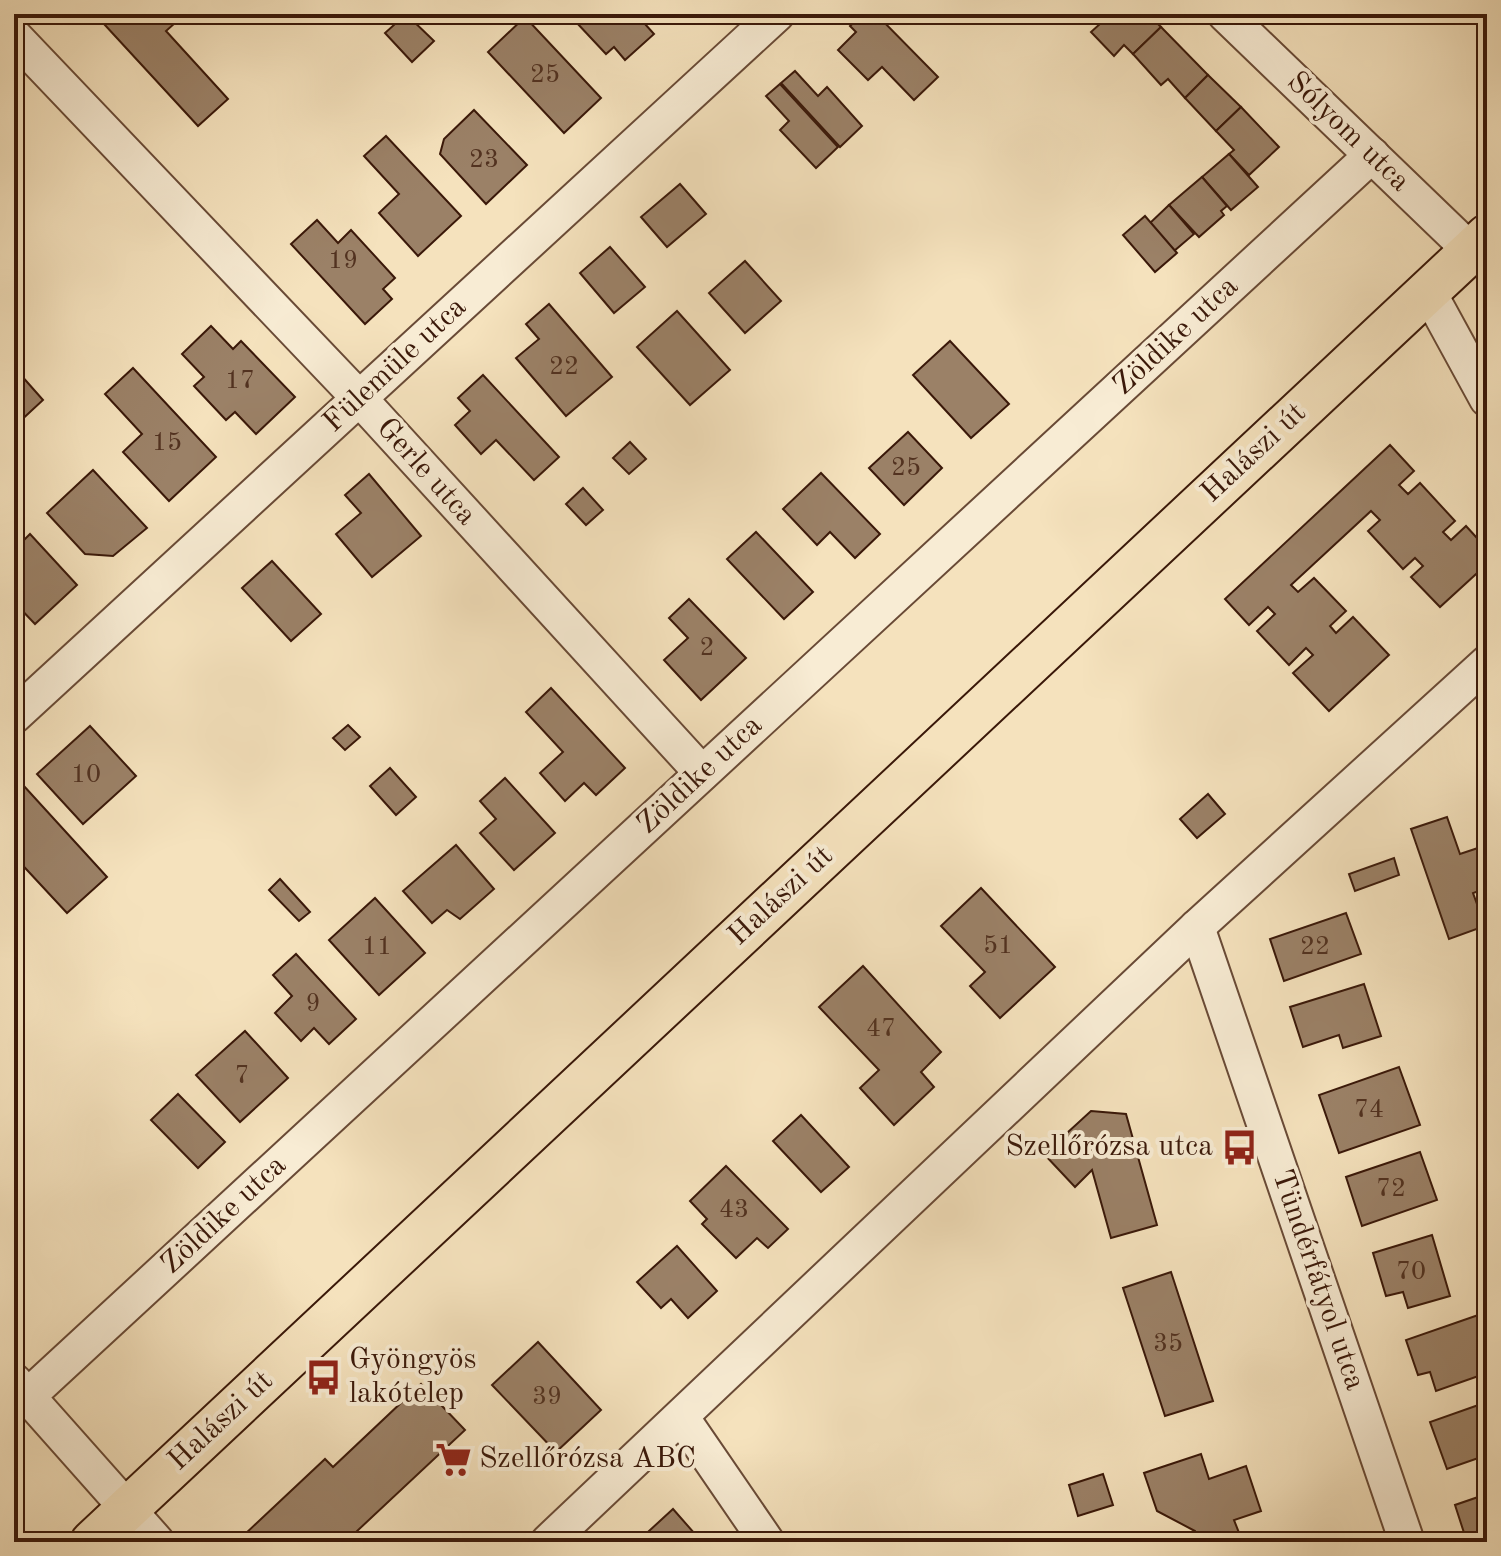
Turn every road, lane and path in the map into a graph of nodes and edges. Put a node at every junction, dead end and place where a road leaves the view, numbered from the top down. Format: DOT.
graph roads {
  1 [pos="29,14"];
  2 [pos="777,14"];
  3 [pos="1225,14"];
  4 [pos="14,27"];
  5 [pos="14,36"];
  6 [pos="1372,155"];
  7 [pos="1479,243"];
  8 [pos="1428,291"];
  9 [pos="359,398"];
  10 [pos="1487,399"];
  11 [pos="1487,663"];
  12 [pos="14,716"];
  13 [pos="702,773"];
  14 [pos="1197,927"];
  15 [pos="19,1393"];
  16 [pos="682,1418"];
  17 [pos="127,1509"];
  18 [pos="92,1542"];
  19 [pos="157,1542"];
  20 [pos="548,1542"];
  21 [pos="767,1542"];
  22 [pos="1407,1542"];
  1 -- 4 [label="street"];
  2 -- 9 [label="street, Fülemüle utca"];
  3 -- 6 [label="street, Sólyom utca"];
  5 -- 9 [label="street, Gerle utca"];
  6 -- 7 [label="street, Sólyom utca"];
  6 -- 13 [label="street, Zöldike utca"];
  7 -- 8 [label="main road, Halászi út"];
  8 -- 10 [label="street"];
  8 -- 17 [label="main road, Halászi út"];
  9 -- 12 [label="street, Fülemüle utca"];
  9 -- 13 [label="street, Gerle utca"];
  11 -- 14 [label="street"];
  13 -- 15 [label="street, Zöldike utca"];
  14 -- 16 [label="street"];
  14 -- 22 [label="street, Tündérfátyol utca"];
  15 -- 17 [label="street"];
  16 -- 20 [label="street"];
  16 -- 21 [label="street"];
  17 -- 18 [label="main road, Halászi út"];
  17 -- 19 [label="street"];
}
